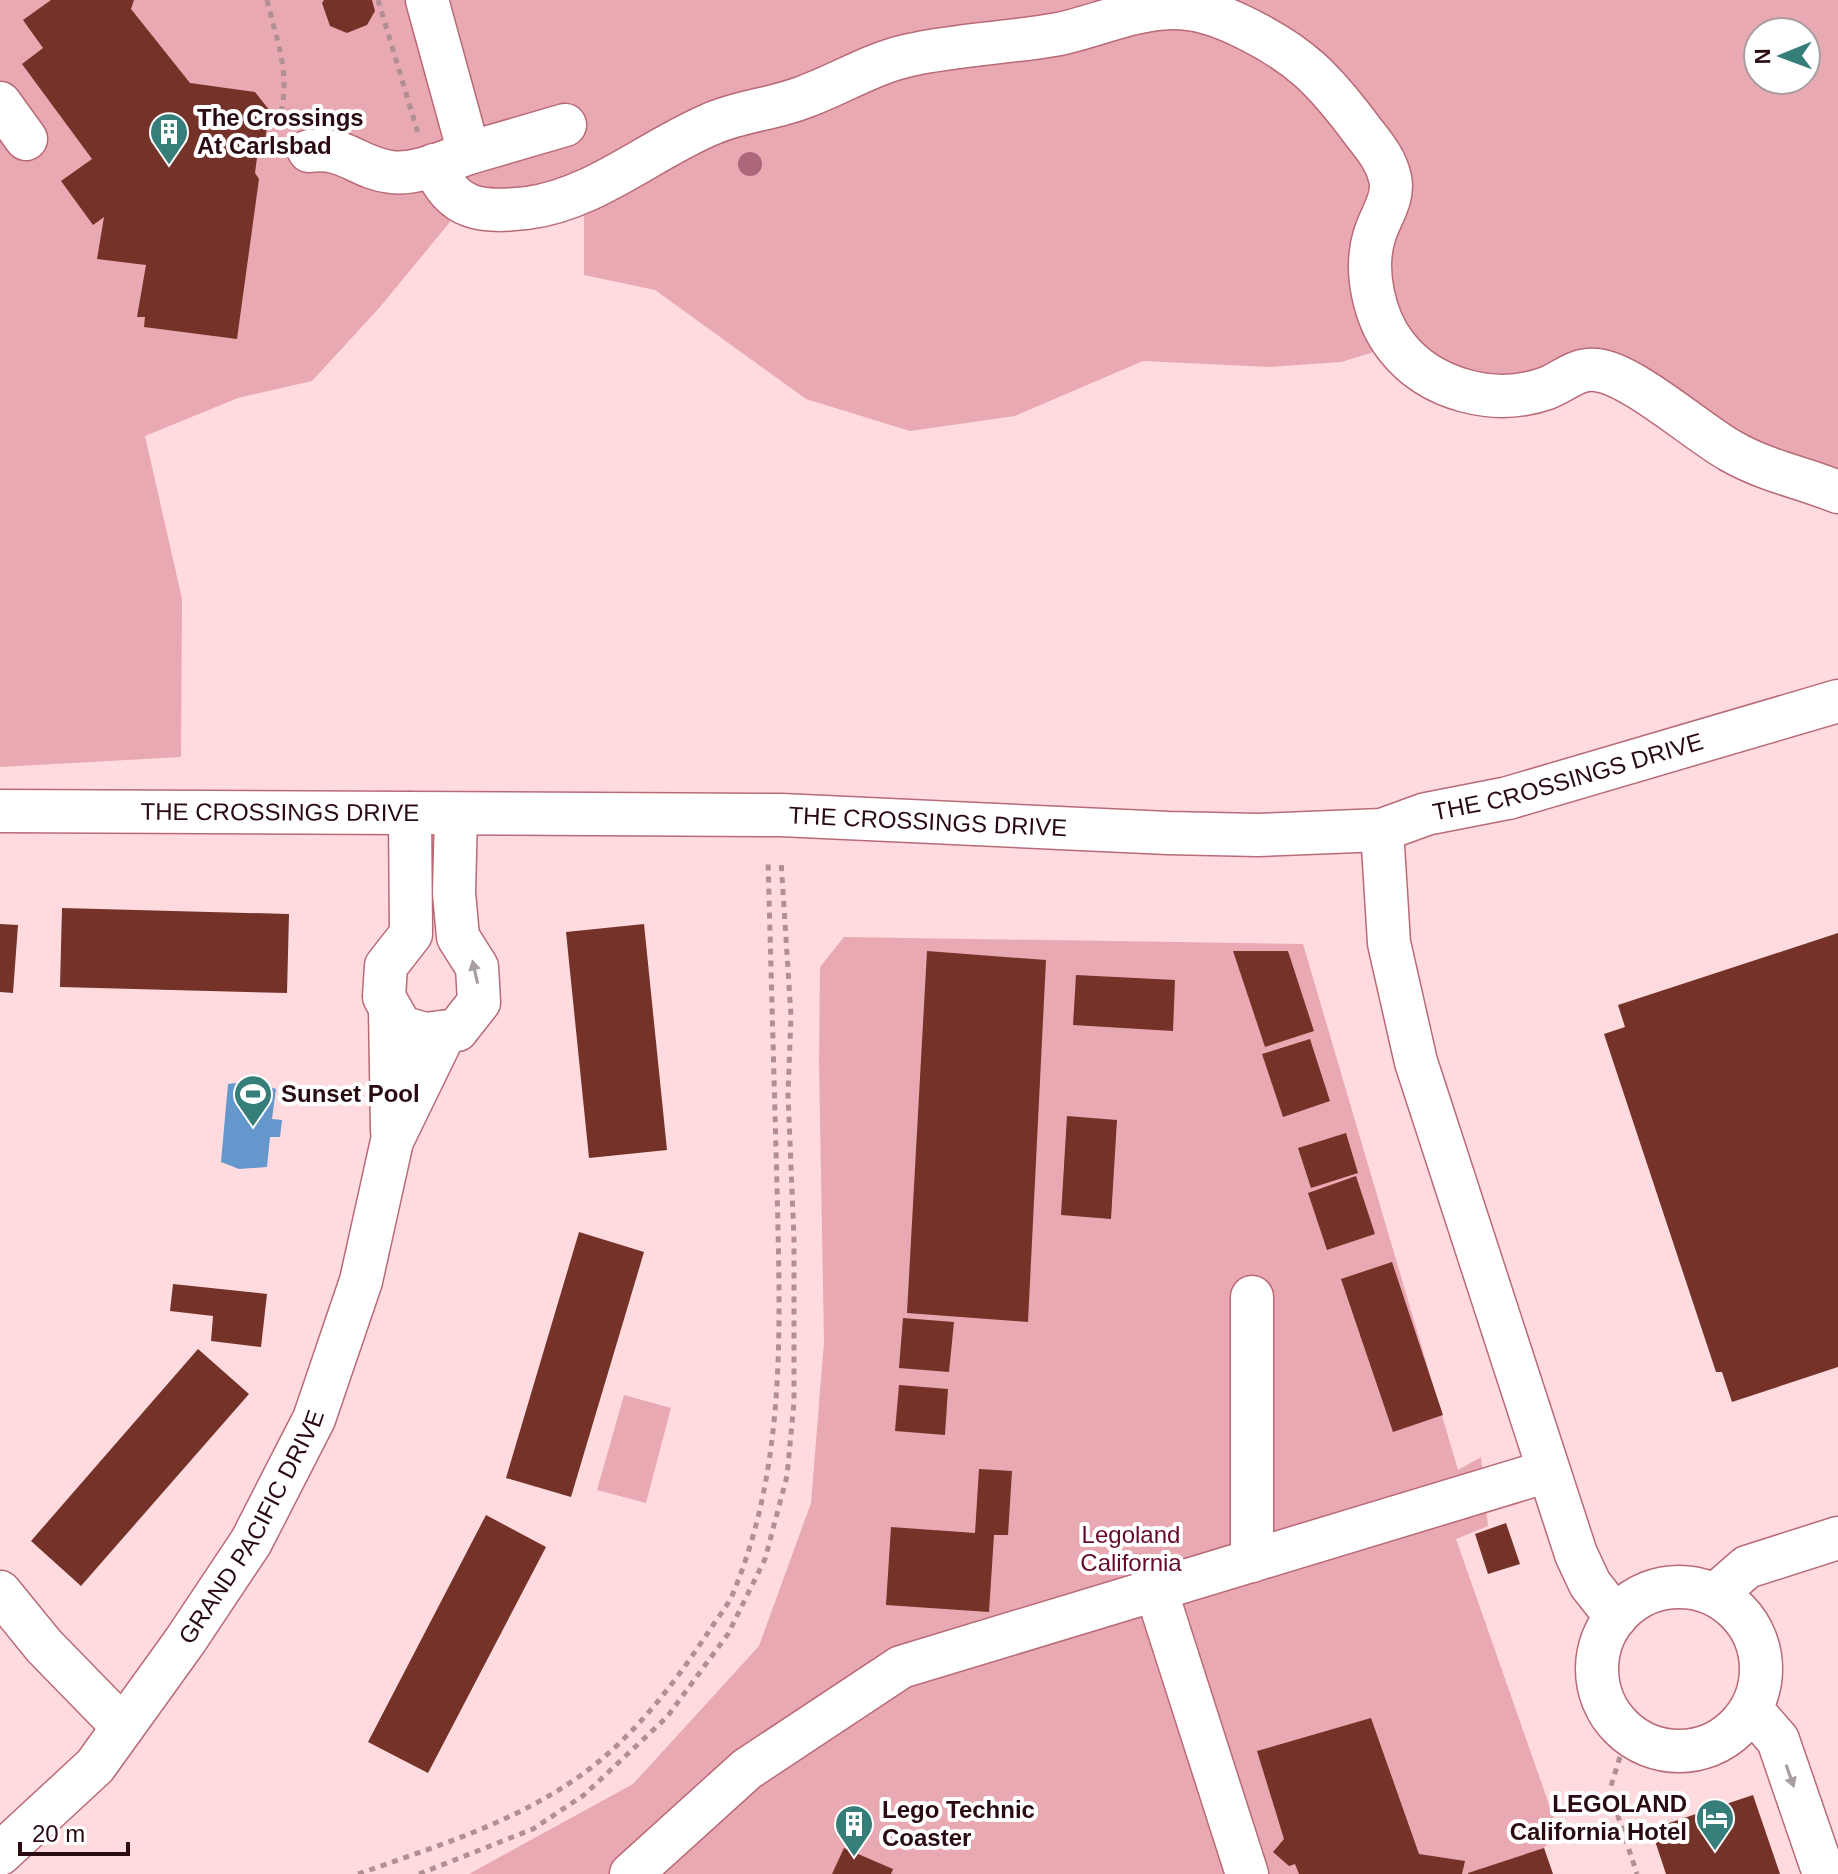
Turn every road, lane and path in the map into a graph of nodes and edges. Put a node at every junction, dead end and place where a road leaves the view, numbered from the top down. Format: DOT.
graph roads {
  1 [pos="267,0"];
  2 [pos="378,0"];
  3 [pos="427,0"];
  4 [pos="0,103"];
  5 [pos="279,119"];
  6 [pos="565,125"];
  7 [pos="26,139"];
  8 [pos="309,151"];
  9 [pos="441,151"];
  10 [pos="1838,492"];
  11 [pos="1838,701"];
  12 [pos="0,811"];
  13 [pos="410,813"];
  14 [pos="456,814"];
  15 [pos="1382,830"];
  16 [pos="768,860"];
  17 [pos="781,860"];
  18 [pos="390,1009"];
  19 [pos="445,1032"];
  20 [pos="392,1141"];
  21 [pos="1252,1297"];
  22 [pos="1548,1471"];
  23 [pos="1838,1538"];
  24 [pos="1252,1561"];
  25 [pos="1156,1590"];
  26 [pos="0,1592"];
  27 [pos="1716,1594"];
  28 [pos="1616,1617"];
  29 [pos="1752,1710"];
  30 [pos="123,1727"];
  31 [pos="1627,1734"];
  32 [pos="0,1807"];
  33 [pos="40,1818"];
  34 [pos="0,1854"];
  35 [pos="358,1874"];
  36 [pos="419,1874"];
  37 [pos="631,1874"];
  38 [pos="1247,1874"];
  39 [pos="1637,1874"];
  40 [pos="1824,1874"];
  1 -- 5 [label="path"];
  2 -- 9 [label="path"];
  3 -- 9 [label="street"];
  4 -- 7 [label="street"];
  6 -- 9 [label="street"];
  8 -- 9 [label="street"];
  9 -- 10 [label="street"];
  11 -- 15 [label="street, THE CROSSINGS DRIVE"];
  12 -- 13 [label="street, THE CROSSINGS DRIVE"];
  13 -- 14 [label="street, THE CROSSINGS DRIVE"];
  13 -- 18 [label="street"];
  14 -- 15 [label="street, THE CROSSINGS DRIVE"];
  19 -- 14 [label="street, one-way"];
  15 -- 22 [label="street"];
  16 -- 35 [label="path"];
  17 -- 36 [label="path"];
  18 -- 19 [label="street"];
  18 -- 20 [label="street"];
  19 -- 20 [label="street"];
  20 -- 30 [label="street, GRAND PACIFIC DRIVE"];
  21 -- 24 [label="street"];
  22 -- 24 [label="street"];
  22 -- 28 [label="street"];
  23 -- 27 [label="street"];
  24 -- 25 [label="street"];
  25 -- 37 [label="street"];
  25 -- 38 [label="street"];
  26 -- 30 [label="street"];
  27 -- 28 [label="street"];
  27 -- 29 [label="street"];
  28 -- 31 [label="street"];
  29 -- 31 [label="street"];
  29 -- 40 [label="street, one-way"];
  30 -- 33 [label="street, GRAND PACIFIC DRIVE"];
  31 -- 39 [label="path"];
  32 -- 33 [label="street"];
  33 -- 34 [label="street, GRAND PACIFIC DRIVE"];
}
